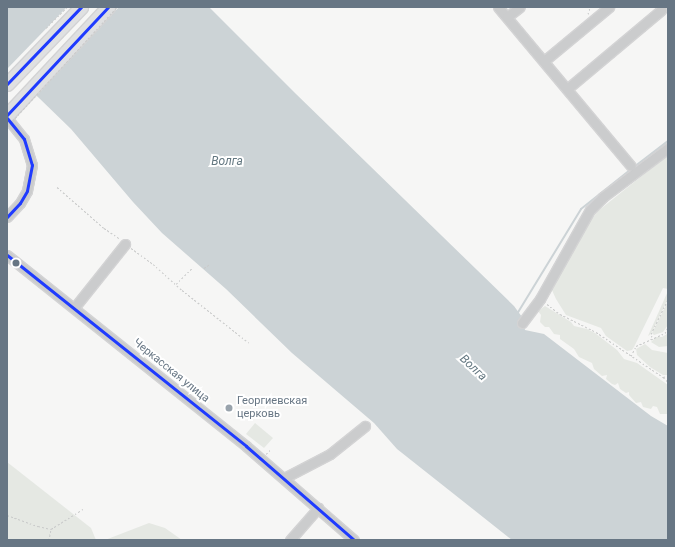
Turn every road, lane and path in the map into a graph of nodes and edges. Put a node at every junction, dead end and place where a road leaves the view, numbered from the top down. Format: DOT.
graph roads {
  1 [pos="81,7"];
  2 [pos="108,7"];
  3 [pos="117,7"];
  4 [pos="498,7"];
  5 [pos="520,7"];
  6 [pos="590,7"];
  7 [pos="608,7"];
  8 [pos="664,12"];
  9 [pos="588,14"];
  10 [pos="507,18"];
  11 [pos="544,61"];
  12 [pos="7,84"];
  13 [pos="567,89"];
  14 [pos="7,117"];
  15 [pos="7,127"];
  16 [pos="668,148"];
  17 [pos="631,166"];
  18 [pos="57,187"];
  19 [pos="7,217"];
  20 [pos="125,244"];
  21 [pos="7,255"];
  22 [pos="210,264"];
  23 [pos="193,267"];
  24 [pos="204,268"];
  25 [pos="176,285"];
  26 [pos="540,299"];
  27 [pos="668,299"];
  28 [pos="74,308"];
  29 [pos="522,323"];
  30 [pos="668,327"];
  31 [pos="665,332"];
  32 [pos="668,333"];
  33 [pos="652,337"];
  34 [pos="249,343"];
  35 [pos="630,356"];
  36 [pos="668,376"];
  37 [pos="663,377"];
  38 [pos="668,382"];
  39 [pos="365,426"];
  40 [pos="284,478"];
  41 [pos="318,508"];
  42 [pos="83,509"];
  43 [pos="7,515"];
  44 [pos="51,529"];
  45 [pos="49,540"];
  46 [pos="290,540"];
  47 [pos="354,540"];
  1 -- 12 [label="highway"];
  2 -- 14 [label="highway"];
  3 -- 15 [label="path, bridge"];
  4 -- 10 [label="street"];
  5 -- 10 [label="street"];
  6 -- 9 [label="path"];
  7 -- 11 [label="street"];
  8 -- 13 [label="street"];
  10 -- 11 [label="street"];
  11 -- 13 [label="street"];
  13 -- 17 [label="street"];
  14 -- 19 [label="street"];
  16 -- 26 [label="street"];
  18 -- 20 [label="path"];
  20 -- 25 [label="path"];
  20 -- 28 [label="street"];
  21 -- 28 [label="street, Черкасская улица"];
  22 -- 24 [label="path"];
  23 -- 25 [label="path"];
  25 -- 34 [label="path"];
  26 -- 29 [label="street"];
  26 -- 35 [label="path"];
  27 -- 33 [label="path"];
  28 -- 40 [label="street, Черкасская улица"];
  30 -- 31 [label="path"];
  31 -- 32 [label="path"];
  31 -- 33 [label="path"];
  33 -- 35 [label="path"];
  35 -- 37 [label="path"];
  36 -- 37 [label="path"];
  37 -- 38 [label="path"];
  39 -- 40 [label="street"];
  40 -- 41 [label="street, Черкасская улица"];
  41 -- 46 [label="street"];
  41 -- 47 [label="street, Черкасская улица"];
  42 -- 44 [label="path"];
  43 -- 44 [label="path"];
  44 -- 45 [label="path"];
}
